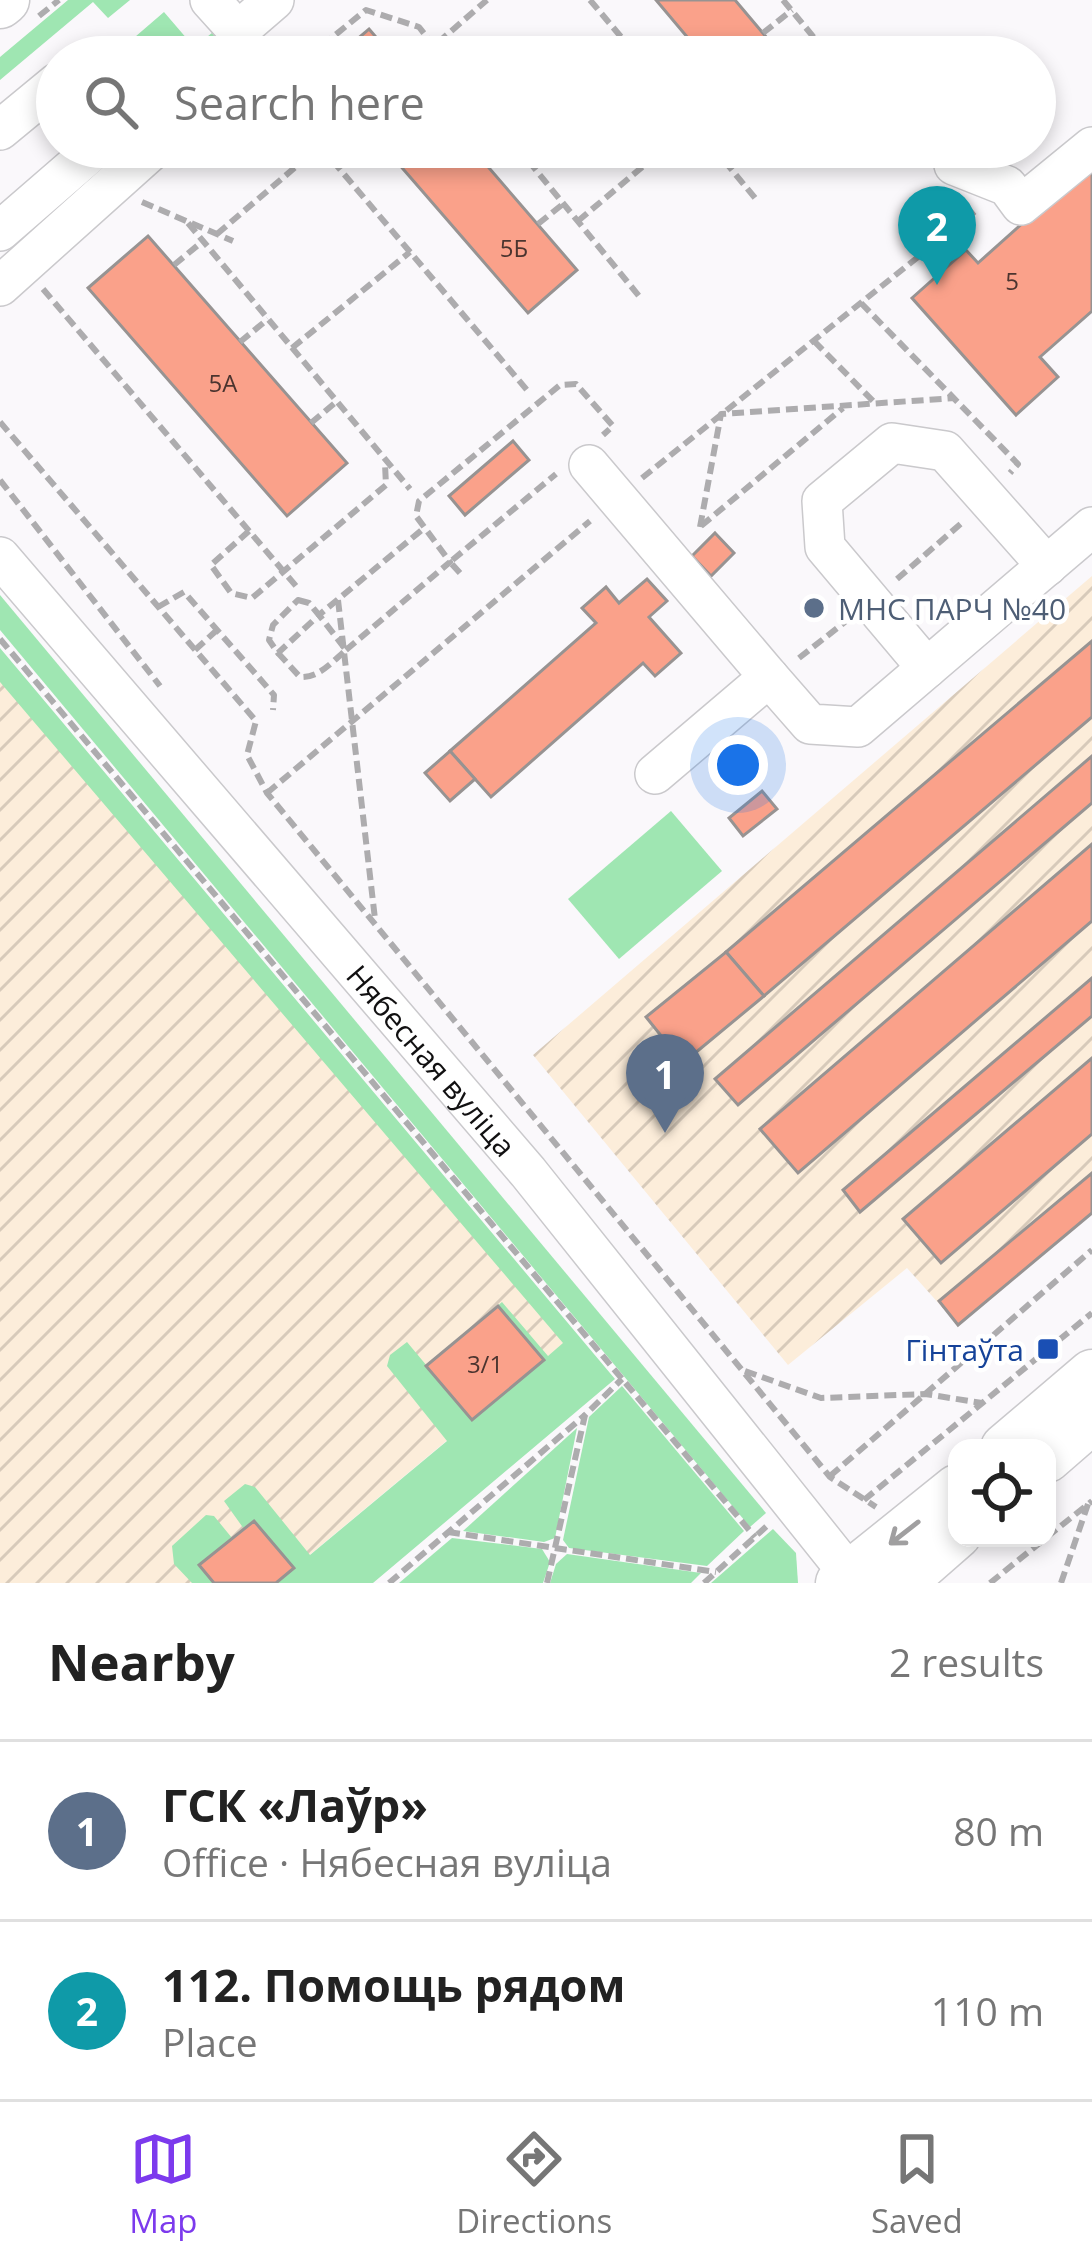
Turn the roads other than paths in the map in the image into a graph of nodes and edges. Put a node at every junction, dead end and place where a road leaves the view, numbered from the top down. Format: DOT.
graph roads {
  1 [pos="210,0"];
  2 [pos="274,0"];
  3 [pos="235,36"];
  4 [pos="247,36"];
  5 [pos="36,100"];
  6 [pos="0,130"];
  7 [pos="1092,147"];
  8 [pos="74,168"];
  9 [pos="135,168"];
  10 [pos="961,168"];
  11 [pos="0,231"];
  12 [pos="0,286"];
  13 [pos="581,459"];
  14 [pos="1092,527"];
  15 [pos="0,556"];
  16 [pos="1047,566"];
  17 [pos="927,668"];
  18 [pos="771,678"];
  19 [pos="655,774"];
  20 [pos="1092,1374"];
  21 [pos="1092,1420"];
  22 [pos="1016,1439"];
  23 [pos="1056,1450"];
  24 [pos="948,1497"];
  25 [pos="948,1542"];
  26 [pos="849,1580"];
  27 [pos="902,1583"];
  1 -- 3 [label="street"];
  2 -- 4 [label="street"];
  5 -- 6 [label="street"];
  7 -- 10 [label="street"];
  8 -- 11 [label="street"];
  9 -- 12 [label="street"];
  13 -- 18 [label="street"];
  14 -- 16 [label="street"];
  15 -- 26 [label="street, Нябесная вуліца"];
  16 -- 17 [label="street"];
  16 -- 17 [label="street"];
  17 -- 18 [label="street"];
  18 -- 19 [label="street"];
  20 -- 22 [label="main road"];
  21 -- 23 [label="main road"];
  24 -- 26 [label="main road, one-way"];
  25 -- 27 [label="main road"];
}
